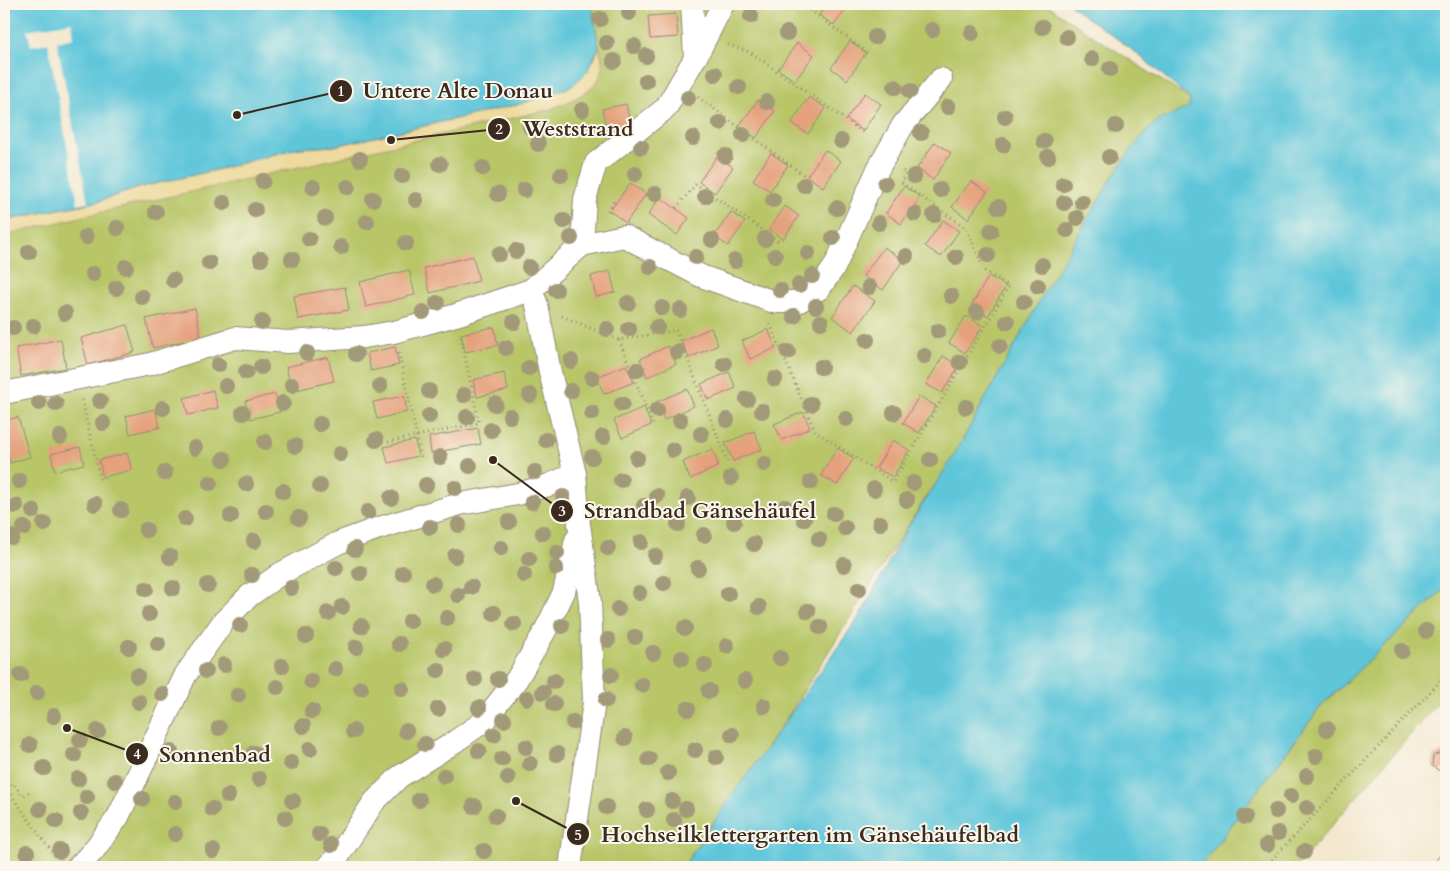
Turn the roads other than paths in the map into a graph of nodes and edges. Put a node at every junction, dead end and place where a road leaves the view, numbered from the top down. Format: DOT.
graph roads {
  1 [pos="692,4"];
  2 [pos="723,4"];
  3 [pos="701,48"];
  4 [pos="941,79"];
  5 [pos="582,245"];
  6 [pos="534,298"];
  7 [pos="4,393"];
  8 [pos="575,474"];
  9 [pos="579,524"];
  10 [pos="78,867"];
  11 [pos="328,867"];
  12 [pos="570,867"];
  1 -- 3 [label="street"];
  2 -- 3 [label="street"];
  3 -- 5 [label="street"];
  4 -- 5 [label="street"];
  5 -- 6 [label="street"];
  6 -- 7 [label="street"];
  6 -- 8 [label="street"];
  8 -- 9 [label="street"];
  8 -- 10 [label="street"];
  9 -- 11 [label="street"];
  9 -- 12 [label="street"];
}
